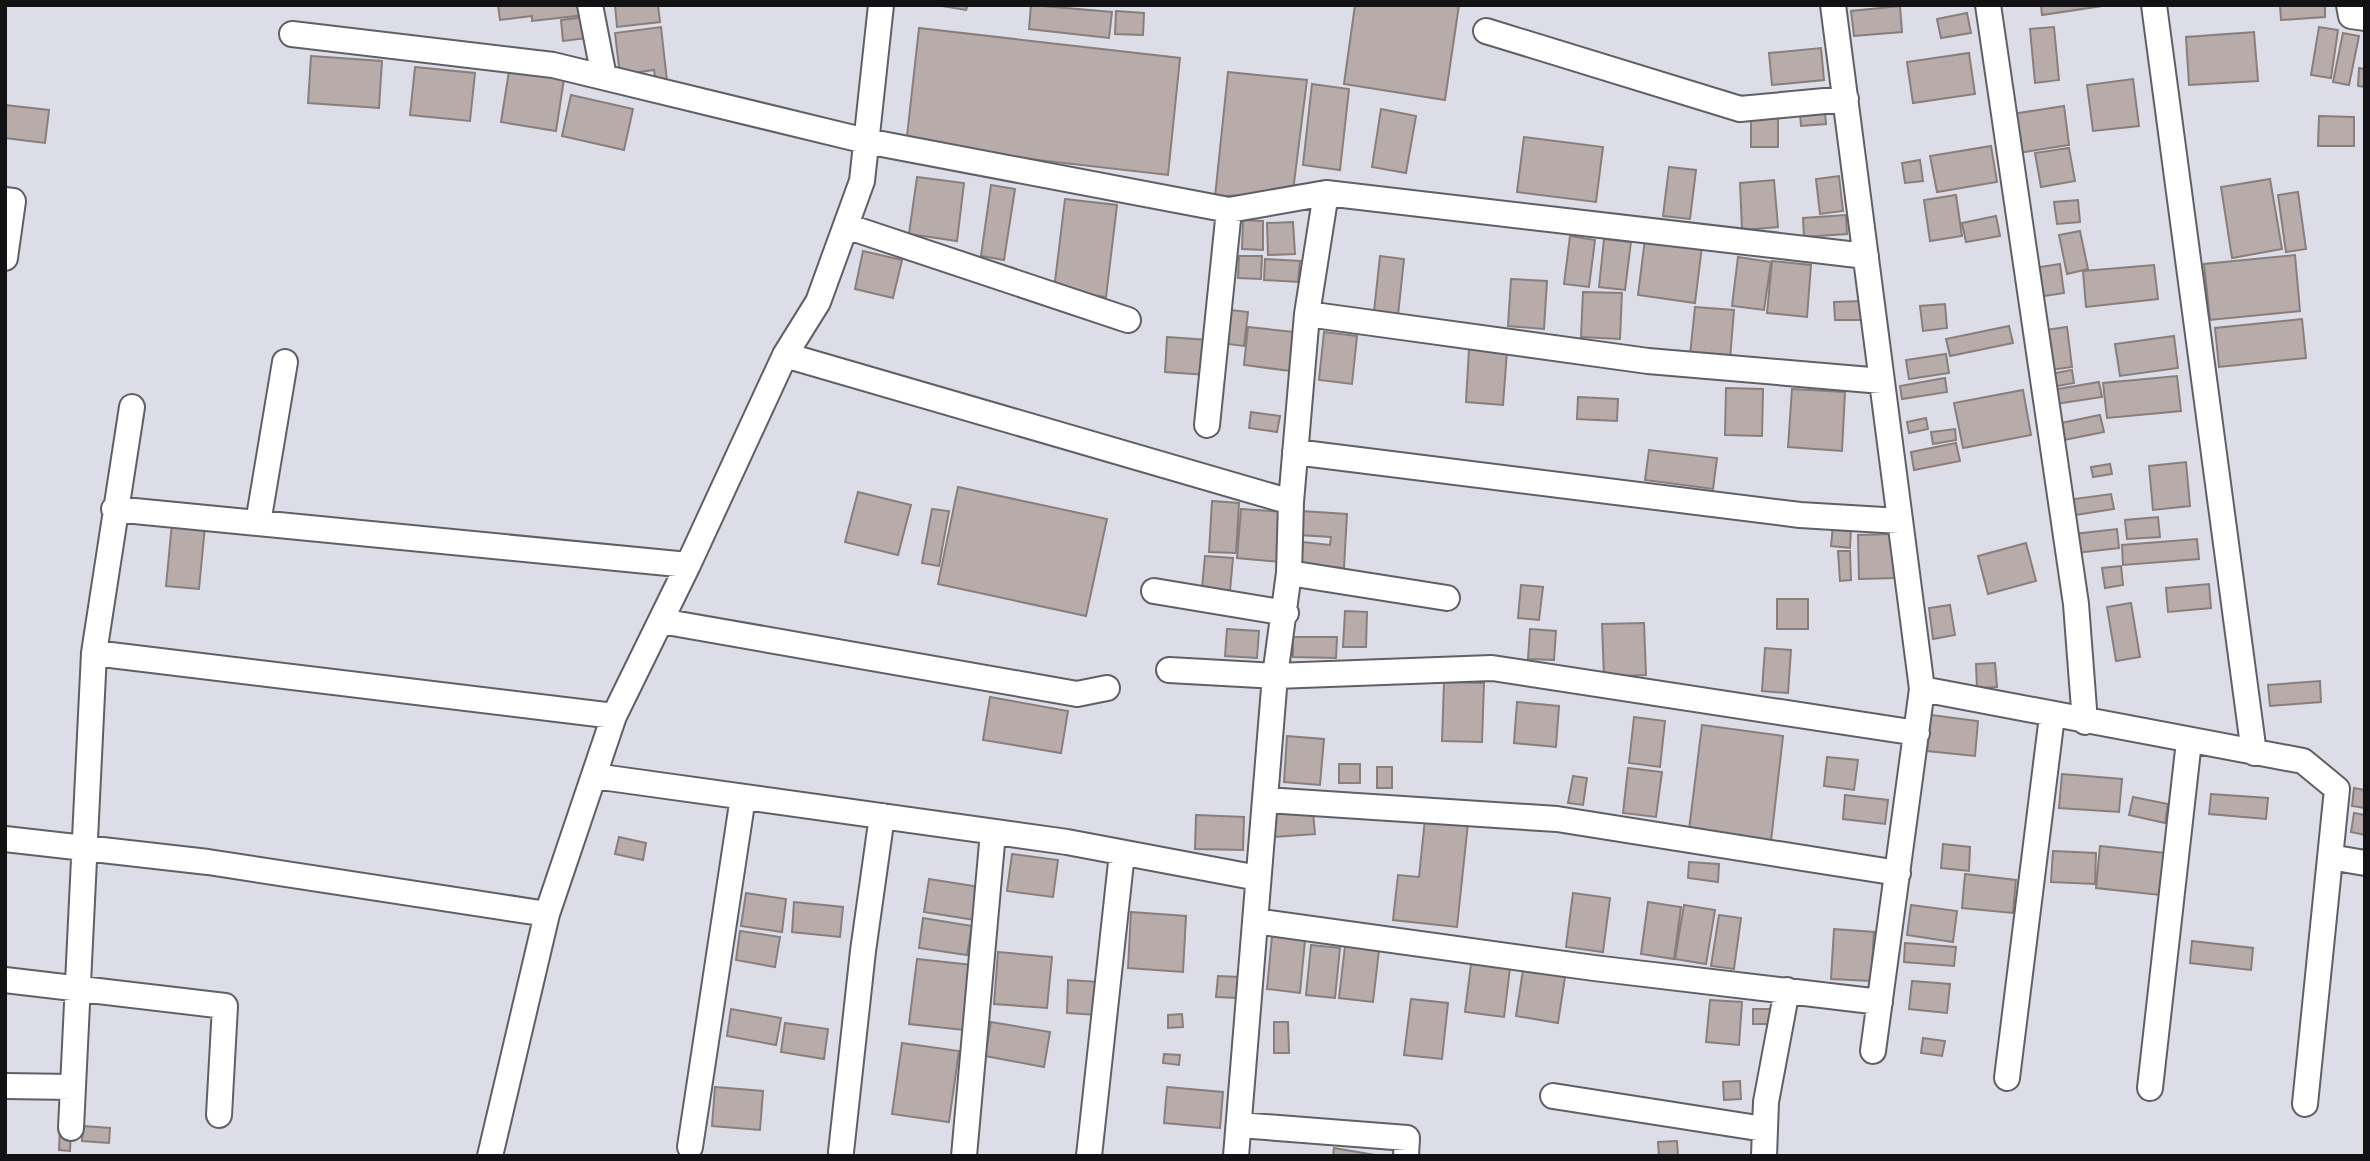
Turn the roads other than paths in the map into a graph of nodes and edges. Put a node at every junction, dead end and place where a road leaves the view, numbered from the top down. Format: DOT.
graph roads {
  1 [pos="590,5"];
  2 [pos="881,5"];
  3 [pos="1833,5"];
  4 [pos="1988,5"];
  5 [pos="2154,5"];
  6 [pos="2349,5"];
  7 [pos="2365,18"];
  8 [pos="1486,31"];
  9 [pos="292,34"];
  10 [pos="604,77"];
  11 [pos="1846,99"];
  12 [pos="866,141"];
  13 [pos="1326,193"];
  14 [pos="5,200"];
  15 [pos="1229,210"];
  16 [pos="846,226"];
  17 [pos="1866,256"];
  18 [pos="5,258"];
  19 [pos="1307,314"];
  20 [pos="1128,320"];
  21 [pos="785,355"];
  22 [pos="285,362"];
  23 [pos="1882,381"];
  24 [pos="132,407"];
  25 [pos="1207,425"];
  26 [pos="1295,452"];
  27 [pos="1291,502"];
  28 [pos="114,509"];
  29 [pos="1900,522"];
  30 [pos="258,523"];
  31 [pos="688,565"];
  32 [pos="1289,573"];
  33 [pos="1154,591"];
  34 [pos="1447,598"];
  35 [pos="1286,613"];
  36 [pos="661,621"];
  37 [pos="94,653"];
  38 [pos="1169,670"];
  39 [pos="1275,676"];
  40 [pos="1107,688"];
  41 [pos="1922,689"];
  42 [pos="614,716"];
  43 [pos="2052,716"];
  44 [pos="2085,722"];
  45 [pos="1917,733"];
  46 [pos="2189,741"];
  47 [pos="2254,753"];
  48 [pos="593,775"];
  49 [pos="743,797"];
  50 [pos="1265,800"];
  51 [pos="882,816"];
  52 [pos="993,832"];
  53 [pos="5,839"];
  54 [pos="85,848"];
  55 [pos="1122,853"];
  56 [pos="2330,858"];
  57 [pos="2365,863"];
  58 [pos="1898,873"];
  59 [pos="1258,878"];
  60 [pos="547,914"];
  61 [pos="1255,920"];
  62 [pos="5,980"];
  63 [pos="78,989"];
  64 [pos="1787,990"];
  65 [pos="1880,1002"];
  66 [pos="1873,1051"];
  67 [pos="2007,1078"];
  68 [pos="5,1086"];
  69 [pos="72,1087"];
  70 [pos="2150,1088"];
  71 [pos="1553,1096"];
  72 [pos="2305,1104"];
  73 [pos="219,1115"];
  74 [pos="1239,1125"];
  75 [pos="71,1128"];
  76 [pos="1764,1129"];
  77 [pos="690,1147"];
  78 [pos="841,1152"];
  79 [pos="490,1156"];
  80 [pos="964,1156"];
  81 [pos="1089,1156"];
  82 [pos="1236,1156"];
  83 [pos="1406,1156"];
  84 [pos="1764,1156"];
  1 -- 10 [label="street"];
  2 -- 12 [label="street"];
  3 -- 11 [label="street"];
  4 -- 44 [label="street"];
  5 -- 47 [label="street"];
  6 -- 7 [label="street"];
  8 -- 11 [label="street"];
  9 -- 10 [label="street"];
  10 -- 12 [label="street"];
  11 -- 17 [label="street"];
  12 -- 15 [label="street"];
  12 -- 16 [label="street"];
  13 -- 15 [label="street"];
  13 -- 17 [label="street"];
  13 -- 19 [label="street"];
  14 -- 18 [label="street"];
  15 -- 25 [label="street"];
  16 -- 20 [label="street"];
  16 -- 21 [label="street"];
  17 -- 23 [label="street"];
  19 -- 23 [label="street"];
  19 -- 26 [label="street"];
  21 -- 27 [label="street"];
  21 -- 31 [label="street"];
  22 -- 30 [label="street"];
  23 -- 29 [label="street"];
  24 -- 28 [label="street"];
  26 -- 27 [label="street"];
  26 -- 29 [label="street"];
  27 -- 32 [label="street"];
  28 -- 30 [label="street"];
  28 -- 37 [label="street"];
  29 -- 41 [label="street"];
  30 -- 31 [label="street"];
  31 -- 36 [label="street"];
  32 -- 34 [label="street"];
  32 -- 35 [label="street"];
  33 -- 35 [label="street"];
  35 -- 39 [label="street"];
  36 -- 40 [label="street"];
  36 -- 42 [label="street"];
  37 -- 42 [label="street"];
  37 -- 54 [label="street"];
  38 -- 39 [label="street"];
  39 -- 45 [label="street"];
  39 -- 50 [label="street"];
  41 -- 43 [label="street"];
  41 -- 45 [label="street"];
  42 -- 48 [label="street"];
  43 -- 44 [label="street"];
  43 -- 67 [label="street"];
  44 -- 46 [label="street"];
  45 -- 58 [label="street"];
  46 -- 47 [label="street"];
  46 -- 70 [label="street"];
  47 -- 56 [label="street"];
  48 -- 49 [label="street"];
  48 -- 60 [label="street"];
  49 -- 51 [label="street"];
  49 -- 77 [label="street"];
  50 -- 58 [label="street"];
  50 -- 59 [label="street"];
  51 -- 52 [label="street"];
  51 -- 78 [label="street"];
  52 -- 55 [label="street"];
  52 -- 80 [label="street"];
  53 -- 54 [label="street"];
  54 -- 60 [label="street"];
  54 -- 63 [label="street"];
  55 -- 59 [label="street"];
  55 -- 81 [label="street"];
  56 -- 57 [label="street"];
  56 -- 72 [label="street"];
  58 -- 65 [label="street"];
  59 -- 61 [label="street"];
  60 -- 79 [label="street"];
  61 -- 64 [label="street"];
  61 -- 74 [label="street"];
  62 -- 63 [label="street"];
  63 -- 69 [label="street"];
  63 -- 73 [label="street"];
  64 -- 65 [label="street"];
  64 -- 76 [label="street"];
  65 -- 66 [label="street"];
  68 -- 69 [label="street"];
  69 -- 75 [label="street"];
  71 -- 76 [label="street"];
  74 -- 82 [label="street"];
  74 -- 83 [label="street"];
  76 -- 84 [label="street"];
}
